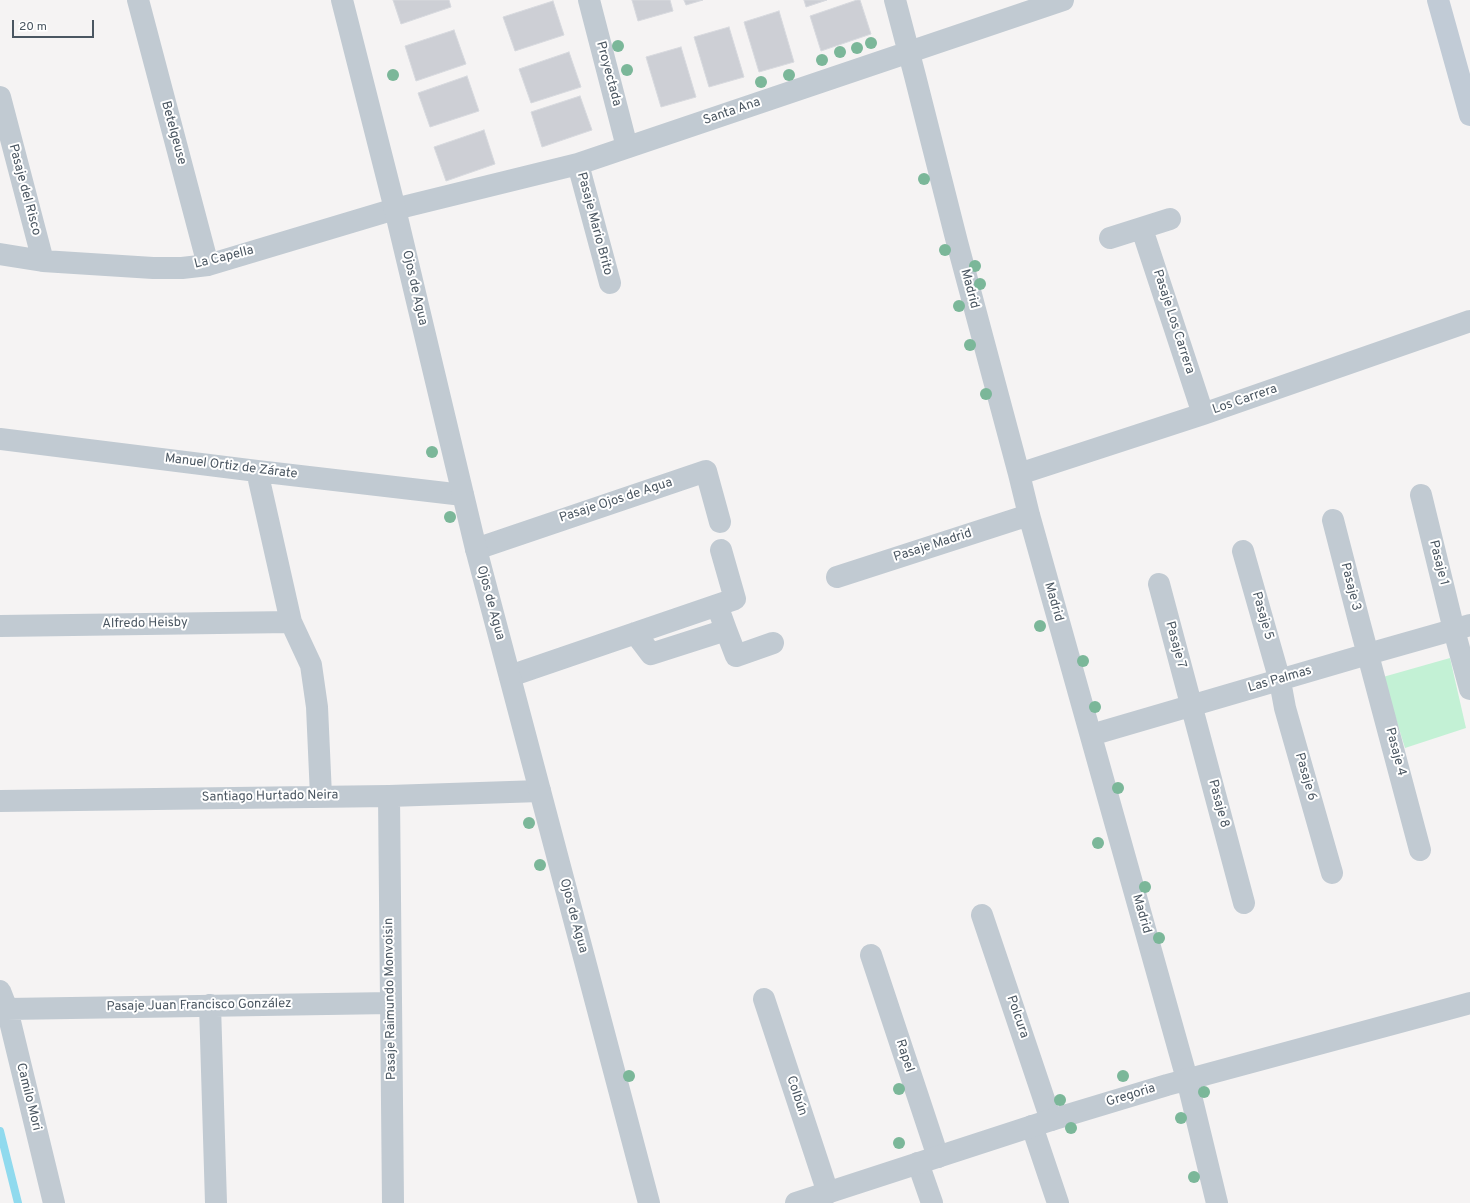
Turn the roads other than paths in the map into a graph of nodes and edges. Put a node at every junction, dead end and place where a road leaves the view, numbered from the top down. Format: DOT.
graph roads {
  1 [pos="138,0"];
  2 [pos="342,0"];
  3 [pos="589,0"];
  4 [pos="895,0"];
  5 [pos="1063,0"];
  6 [pos="1438,0"];
  7 [pos="909,52"];
  8 [pos="0,97"];
  9 [pos="1470,115"];
  10 [pos="627,147"];
  11 [pos="578,164"];
  12 [pos="395,209"];
  13 [pos="1170,219"];
  14 [pos="1142,229"];
  15 [pos="1110,238"];
  16 [pos="0,254"];
  17 [pos="43,261"];
  18 [pos="208,265"];
  19 [pos="610,282"];
  20 [pos="1470,321"];
  21 [pos="1203,414"];
  22 [pos="0,439"];
  23 [pos="257,471"];
  24 [pos="1019,474"];
  25 [pos="463,495"];
  26 [pos="1421,495"];
  27 [pos="1029,515"];
  28 [pos="1333,520"];
  29 [pos="720,522"];
  30 [pos="476,549"];
  31 [pos="721,550"];
  32 [pos="1243,551"];
  33 [pos="837,577"];
  34 [pos="1159,584"];
  35 [pos="717,605"];
  36 [pos="291,622"];
  37 [pos="0,626"];
  38 [pos="1462,628"];
  39 [pos="726,630"];
  40 [pos="635,633"];
  41 [pos="772,643"];
  42 [pos="1368,654"];
  43 [pos="510,676"];
  44 [pos="1280,681"];
  45 [pos="1470,689"];
  46 [pos="1191,706"];
  47 [pos="1091,735"];
  48 [pos="540,791"];
  49 [pos="321,796"];
  50 [pos="389,796"];
  51 [pos="0,802"];
  52 [pos="1420,850"];
  53 [pos="1332,873"];
  54 [pos="1244,902"];
  55 [pos="982,915"];
  56 [pos="871,955"];
  57 [pos="764,999"];
  58 [pos="3,1000"];
  59 [pos="391,1003"];
  60 [pos="1470,1003"];
  61 [pos="210,1005"];
  62 [pos="1187,1079"];
  63 [pos="1042,1123"];
  64 [pos="928,1160"];
  65 [pos="811,1199"];
  66 [pos="54,1203"];
  67 [pos="216,1203"];
  68 [pos="393,1203"];
  69 [pos="649,1203"];
  70 [pos="932,1203"];
  71 [pos="1058,1203"];
  72 [pos="1217,1203"];
  1 -- 18 [label="street, Betelgeuse"];
  2 -- 12 [label="street, Ojos de Agua"];
  3 -- 10 [label="street, Proyectada"];
  4 -- 7 [label="street, Madrid"];
  5 -- 7 [label="street, Santa Ana"];
  6 -- 9 [label="main road"];
  7 -- 10 [label="street, Santa Ana"];
  7 -- 24 [label="street, Madrid"];
  8 -- 17 [label="street, Pasaje del Risco"];
  10 -- 11 [label="street, Santa Ana"];
  11 -- 12 [label="street, Santa Ana"];
  11 -- 19 [label="street, Pasaje Mario Brito"];
  12 -- 18 [label="street, La Capella"];
  12 -- 25 [label="street, Ojos de Agua"];
  13 -- 14 [label="street"];
  14 -- 15 [label="street"];
  14 -- 21 [label="street, Pasaje Los Carrera"];
  16 -- 17 [label="street, La Capella"];
  17 -- 18 [label="street, La Capella"];
  20 -- 21 [label="street, Los Carrera"];
  21 -- 24 [label="street, Los Carrera"];
  22 -- 23 [label="street, Manuel Ortiz de Zárate"];
  23 -- 25 [label="street, Manuel Ortiz de Zárate"];
  23 -- 36 [label="street"];
  24 -- 27 [label="street, Madrid"];
  25 -- 30 [label="street, Ojos de Agua"];
  26 -- 38 [label="street, Pasaje 1"];
  27 -- 33 [label="street, Pasaje Madrid"];
  27 -- 47 [label="street, Madrid"];
  28 -- 42 [label="street, Pasaje 3"];
  29 -- 30 [label="street, Pasaje Ojos de Agua"];
  30 -- 43 [label="street, Ojos de Agua"];
  31 -- 35 [label="street"];
  32 -- 44 [label="street, Pasaje 5"];
  34 -- 46 [label="street, Pasaje 7"];
  35 -- 39 [label="street"];
  35 -- 40 [label="street"];
  36 -- 37 [label="street, Alfredo Heisby"];
  36 -- 49 [label="street"];
  38 -- 42 [label="street, Las Palmas"];
  38 -- 45 [label="street, Pasaje 1"];
  39 -- 40 [label="street"];
  39 -- 41 [label="street"];
  40 -- 43 [label="street"];
  42 -- 44 [label="street, Las Palmas"];
  42 -- 52 [label="street, Pasaje 4"];
  43 -- 48 [label="street, Ojos de Agua"];
  44 -- 46 [label="street, Las Palmas"];
  44 -- 53 [label="street, Pasaje 6"];
  46 -- 47 [label="street, Las Palmas"];
  46 -- 54 [label="street, Pasaje 8"];
  47 -- 62 [label="street, Madrid"];
  48 -- 50 [label="street, Santiago Hurtado Neira"];
  48 -- 69 [label="street, Ojos de Agua"];
  49 -- 50 [label="street, Santiago Hurtado Neira"];
  49 -- 51 [label="street, Santiago Hurtado Neira"];
  50 -- 59 [label="street, Pasaje Raimundo Monvoisin"];
  55 -- 63 [label="street, Polcura"];
  56 -- 64 [label="street, Rapel"];
  57 -- 65 [label="street, Colbún"];
  58 -- 61 [label="street, Pasaje Juan Francisco González"];
  58 -- 66 [label="street, Camilo Mori"];
  59 -- 61 [label="street, Pasaje Juan Francisco González"];
  59 -- 68 [label="street, Pasaje Raimundo Monvoisin"];
  60 -- 62 [label="street, Gregoria"];
  61 -- 67 [label="street"];
  62 -- 63 [label="street, Gregoria"];
  62 -- 72 [label="street, Madrid"];
  63 -- 64 [label="street, Gregoria"];
  63 -- 71 [label="street, Polcura"];
  64 -- 65 [label="street, Gregoria"];
  64 -- 70 [label="street, Rapel"];
}
